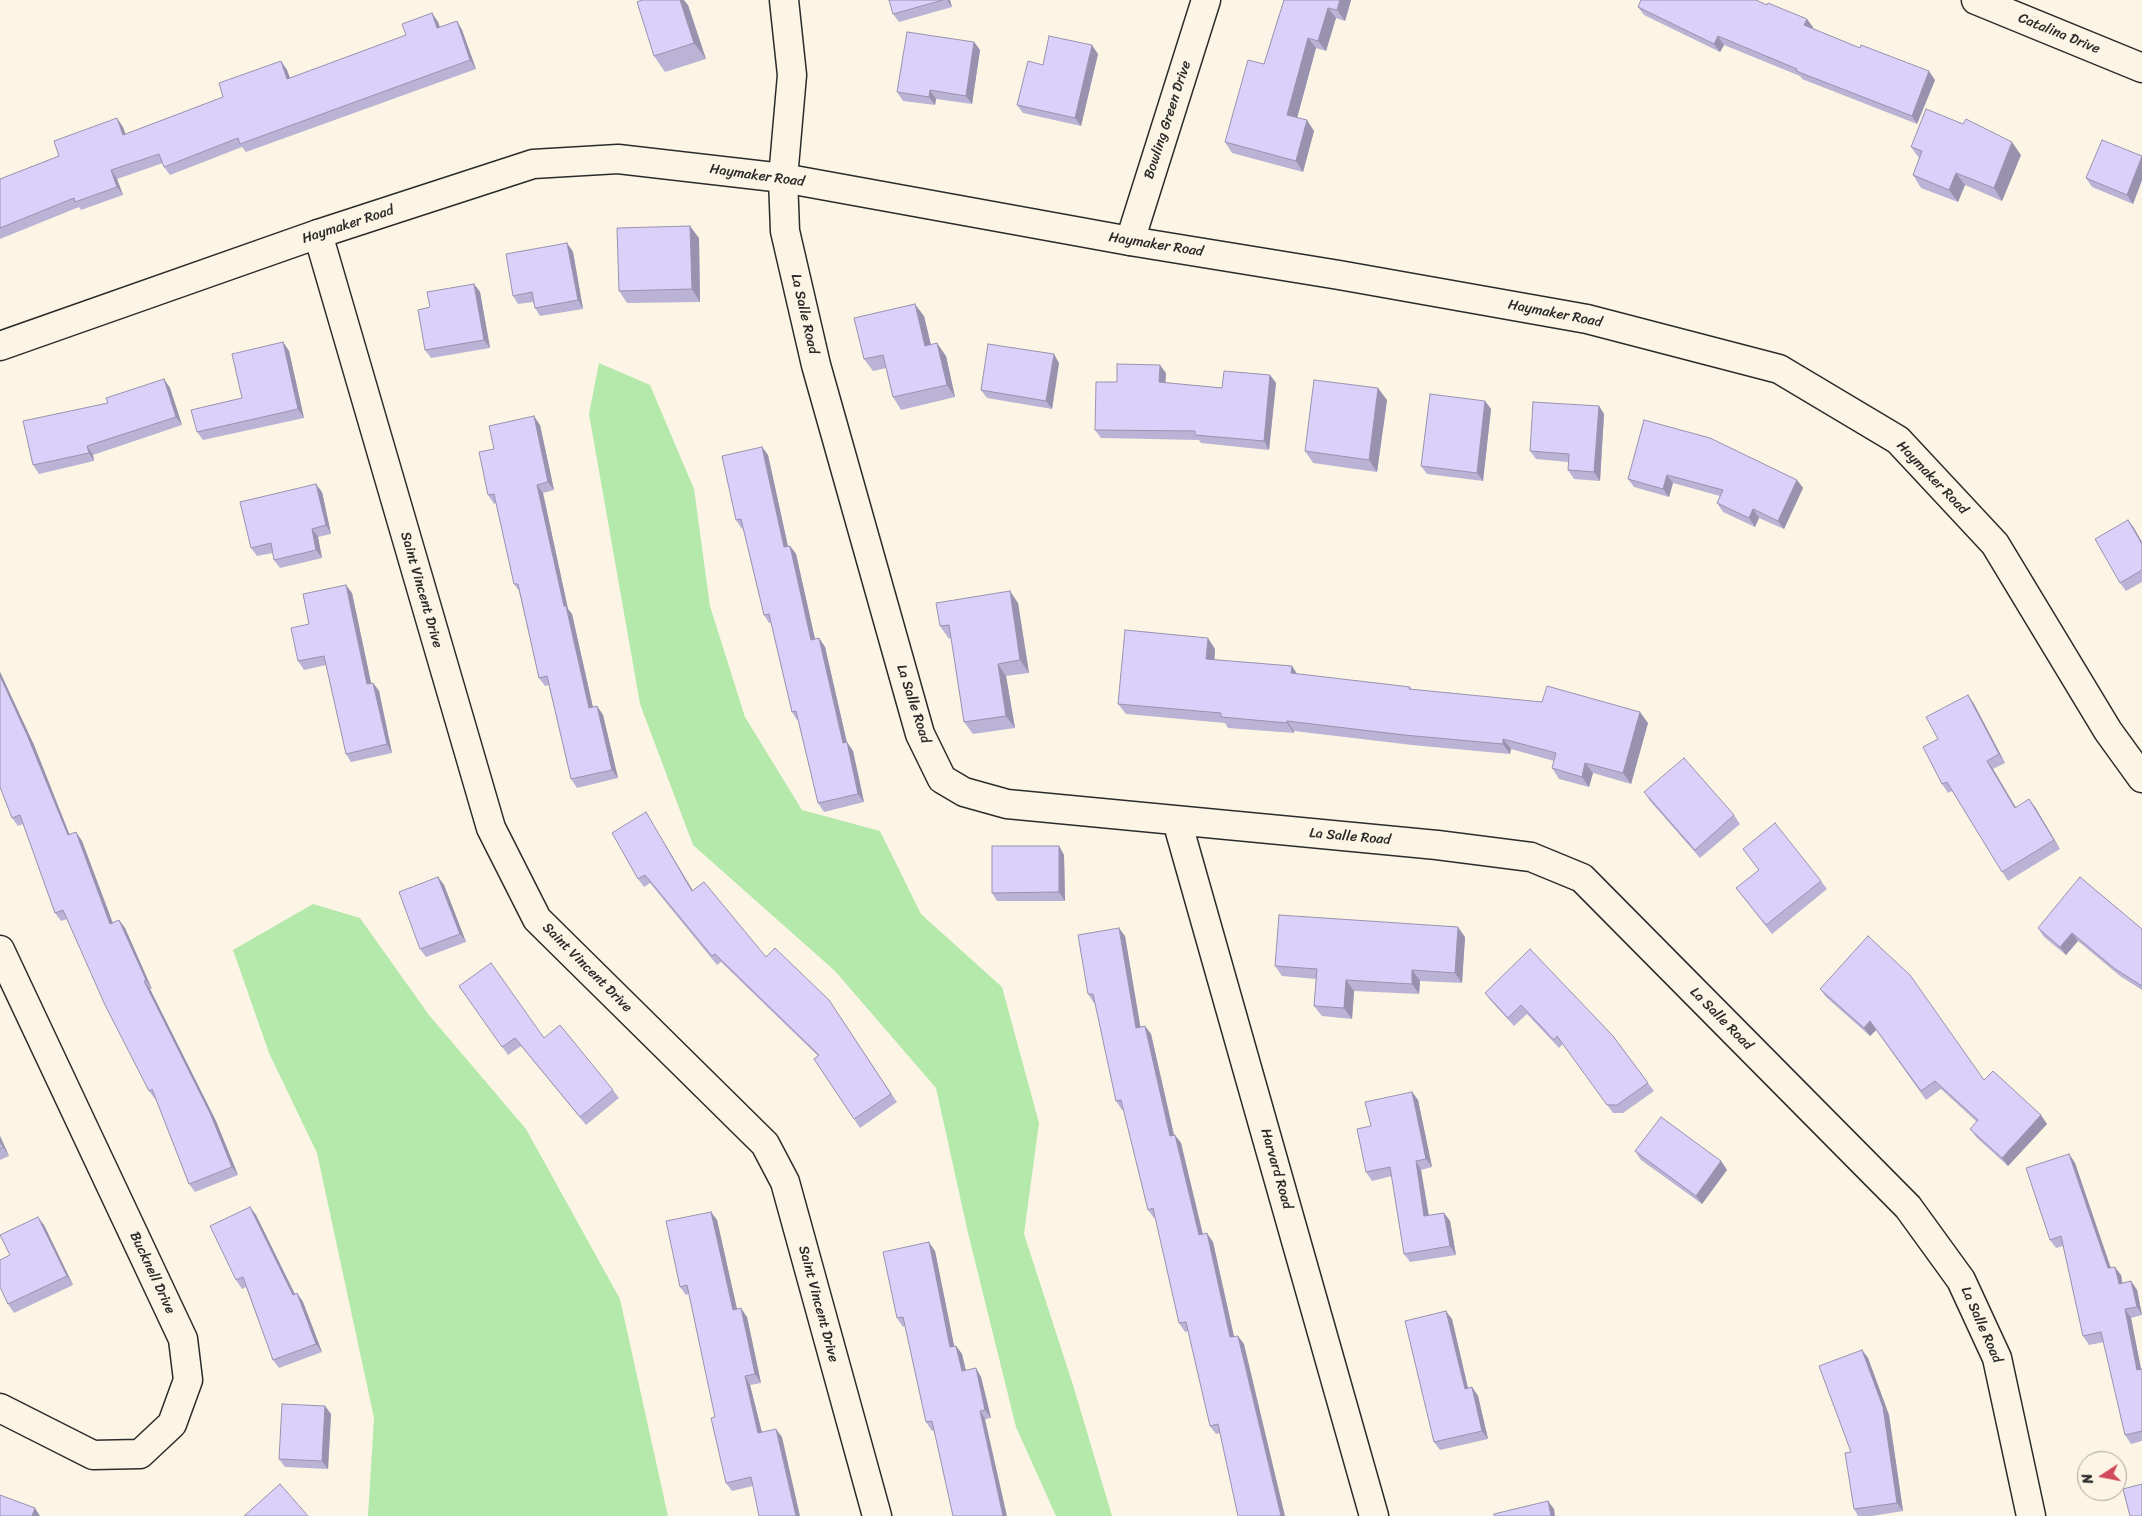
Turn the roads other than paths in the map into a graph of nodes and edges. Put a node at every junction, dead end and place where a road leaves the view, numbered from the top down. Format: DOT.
graph roads {
  1 [pos="784,0"];
  2 [pos="1206,0"];
  3 [pos="1976,0"];
  4 [pos="2142,68"];
  5 [pos="783,178"];
  6 [pos="318,234"];
  7 [pos="1130,241"];
  8 [pos="0,346"];
  9 [pos="2142,778"];
  10 [pos="1177,821"];
  11 [pos="0,950"];
  12 [pos="0,1408"];
  13 [pos="877,1516"];
  14 [pos="1374,1516"];
  15 [pos="2031,1516"];
  1 -- 5 [label="street, La Salle Road"];
  2 -- 7 [label="street, Bowling Green Drive"];
  3 -- 4 [label="street, Catalina Drive"];
  5 -- 6 [label="street, Haymaker Road"];
  5 -- 7 [label="street, Haymaker Road"];
  5 -- 10 [label="street, La Salle Road"];
  6 -- 8 [label="street, Haymaker Road"];
  6 -- 13 [label="street, Saint Vincent Drive"];
  7 -- 9 [label="street, Haymaker Road"];
  10 -- 14 [label="street, Harvard Road"];
  10 -- 15 [label="street, La Salle Road"];
  11 -- 12 [label="street, Bucknell Drive"];
}
